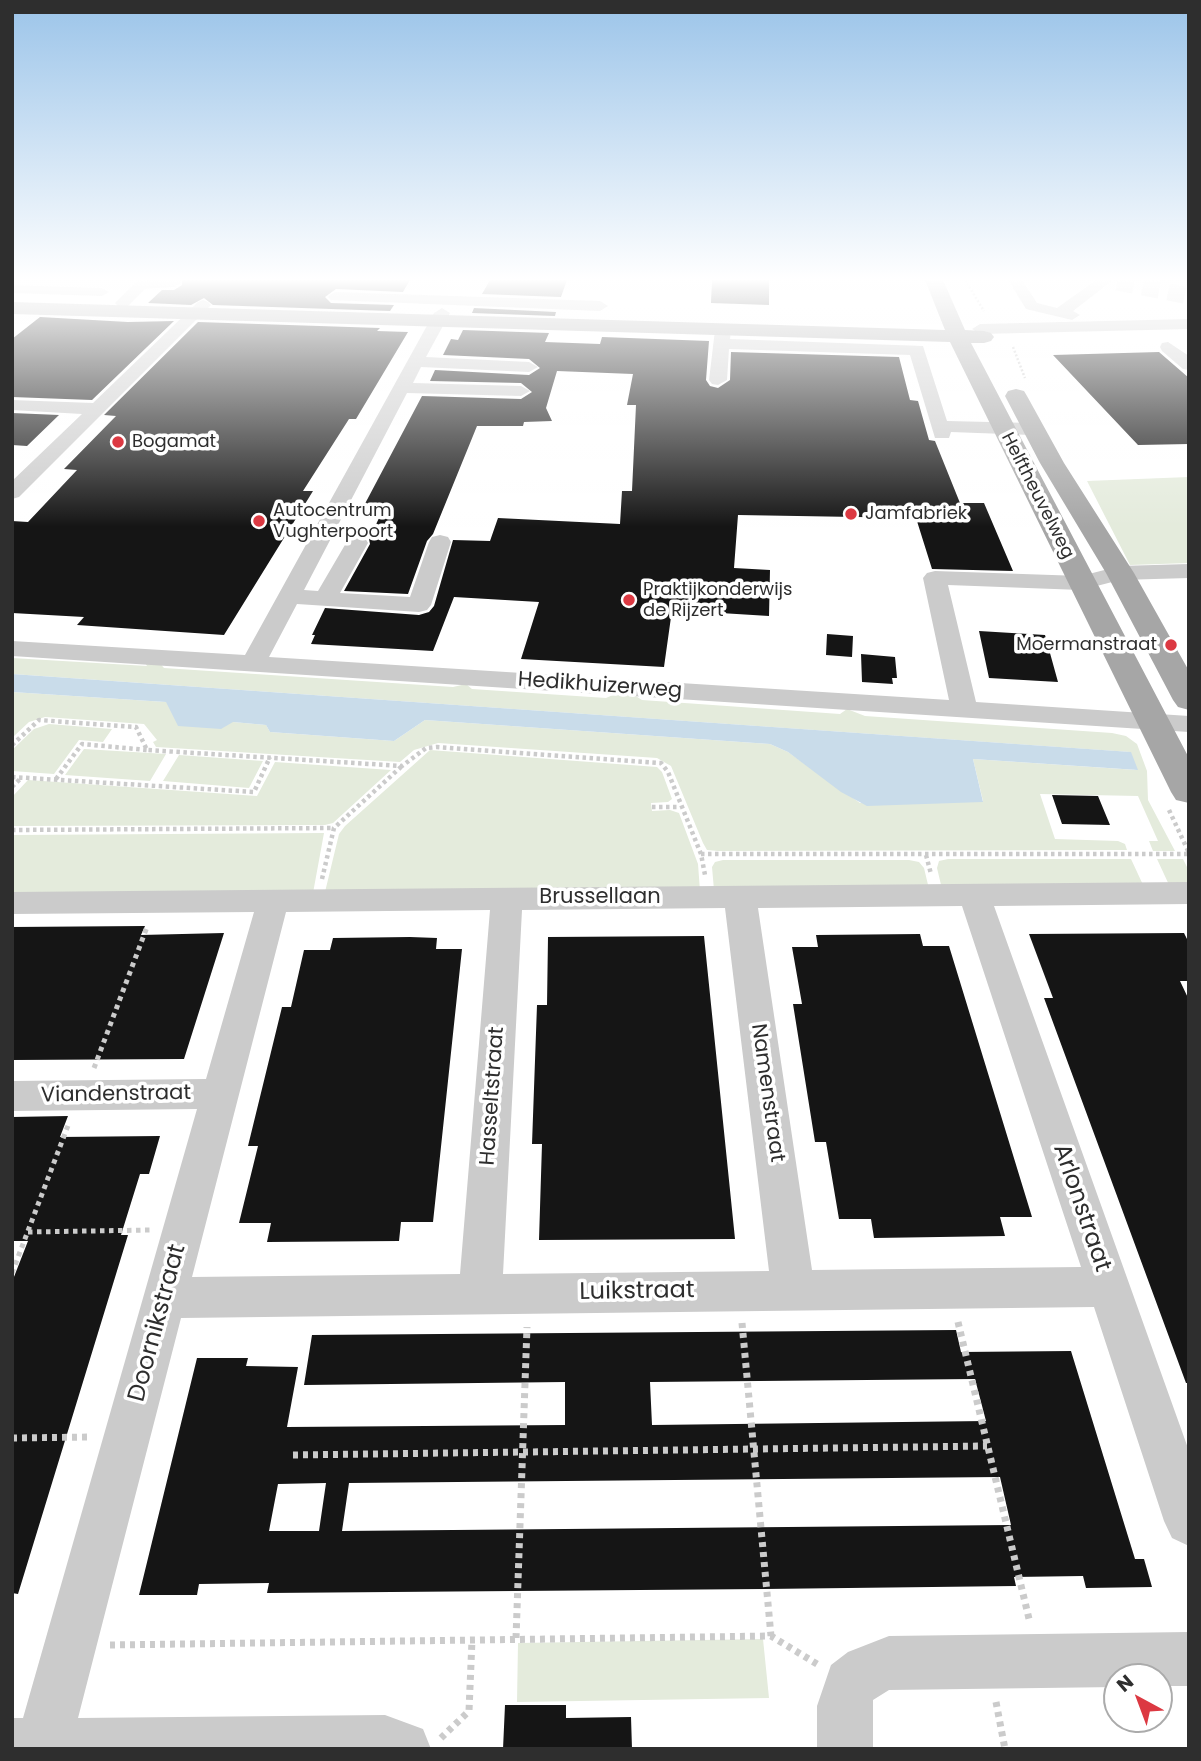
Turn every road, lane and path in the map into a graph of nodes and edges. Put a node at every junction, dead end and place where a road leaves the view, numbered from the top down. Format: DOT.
graph roads {
  1 [pos="145,362"];
  2 [pos="415,362"];
  3 [pos="419,362"];
  4 [pos="720,362"];
  5 [pos="921,362"];
  6 [pos="971,362"];
  7 [pos="529,367"];
  8 [pos="718,380"];
  9 [pos="1009,384"];
  10 [pos="401,387"];
  11 [pos="521,391"];
  12 [pos="12,405"];
  13 [pos="98,409"];
  14 [pos="1003,428"];
  15 [pos="1032,429"];
  16 [pos="12,493"];
  17 [pos="357,542"];
  18 [pos="440,542"];
  19 [pos="1189,571"];
  20 [pos="1120,573"];
  21 [pos="1081,583"];
  22 [pos="288,596"];
  23 [pos="326,599"];
  24 [pos="12,648"];
  25 [pos="253,663"];
  26 [pos="1189,700"];
  27 [pos="964,710"];
  28 [pos="1152,722"];
  29 [pos="1189,724"];
  30 [pos="12,745"];
  31 [pos="147,750"];
  32 [pos="270,757"];
  33 [pos="402,766"];
  34 [pos="12,777"];
  35 [pos="22,777"];
  36 [pos="56,779"];
  37 [pos="12,787"];
  38 [pos="1189,792"];
  39 [pos="652,807"];
  40 [pos="680,807"];
  41 [pos="334,828"];
  42 [pos="12,830"];
  43 [pos="701,854"];
  44 [pos="1189,854"];
  45 [pos="1189,893"];
  46 [pos="974,895"];
  47 [pos="724,897"];
  48 [pos="507,898"];
  49 [pos="318,900"];
  50 [pos="156,901"];
  51 [pos="273,901"];
  52 [pos="12,903"];
  53 [pos="220,1094"];
  54 [pos="81,1095"];
  55 [pos="12,1096"];
  56 [pos="183,1230"];
  57 [pos="28,1232"];
  58 [pos="12,1272"];
  59 [pos="1108,1287"];
  60 [pos="950,1288"];
  61 [pos="793,1290"];
  62 [pos="739,1291"];
  63 [pos="528,1293"];
  64 [pos="480,1294"];
  65 [pos="165,1298"];
  66 [pos="127,1436"];
  67 [pos="12,1438"];
  68 [pos="987,1446"];
  69 [pos="755,1449"];
  70 [pos="523,1452"];
  71 [pos="293,1455"];
  72 [pos="1189,1521"];
  73 [pos="771,1636"];
  74 [pos="516,1638"];
  75 [pos="472,1640"];
  76 [pos="70,1645"];
  77 [pos="1189,1659"];
  78 [pos="988,1662"];
  79 [pos="1039,1662"];
  80 [pos="850,1684"];
  81 [pos="28,1745"];
  82 [pos="403,1749"];
  83 [pos="430,1749"];
  84 [pos="845,1749"];
  85 [pos="1005,1749"];
  1 -- 13 [label="street"];
  2 -- 10 [label="street"];
  3 -- 7 [label="street"];
  4 -- 8 [label="street"];
  5 -- 14 [label="street"];
  6 -- 14 [label="main road, Helftheuvelweg"];
  9 -- 15 [label="main road, Helftheuvelweg"];
  10 -- 11 [label="street"];
  10 -- 22 [label="street"];
  12 -- 13 [label="street"];
  13 -- 16 [label="street"];
  14 -- 15 [label="street"];
  14 -- 21 [label="main road, Helftheuvelweg"];
  15 -- 20 [label="main road, Helftheuvelweg"];
  17 -- 23 [label="street"];
  18 -- 23 [label="street"];
  19 -- 20 [label="street"];
  20 -- 21 [label="street, Helftheuvelweg"];
  20 -- 26 [label="main road, Helftheuvelweg"];
  21 -- 27 [label="street"];
  21 -- 28 [label="main road, Helftheuvelweg"];
  22 -- 23 [label="street"];
  22 -- 25 [label="street"];
  24 -- 25 [label="street, Hedikhuizerweg"];
  25 -- 27 [label="street, Hedikhuizerweg"];
  27 -- 28 [label="street, Hedikhuizerweg"];
  28 -- 29 [label="street, Hedikhuizerweg"];
  28 -- 38 [label="main road, Helftheuvelweg"];
  30 -- 31 [label="path"];
  31 -- 32 [label="path"];
  31 -- 36 [label="path"];
  32 -- 33 [label="path"];
  32 -- 36 [label="path"];
  33 -- 40 [label="path"];
  33 -- 41 [label="path"];
  34 -- 35 [label="path"];
  35 -- 36 [label="path"];
  35 -- 37 [label="path"];
  39 -- 40 [label="path"];
  40 -- 43 [label="path"];
  41 -- 42 [label="path"];
  41 -- 49 [label="path"];
  43 -- 44 [label="path"];
  43 -- 47 [label="path"];
  45 -- 46 [label="street, Brussellaan"];
  46 -- 47 [label="street, Brussellaan"];
  46 -- 59 [label="street, Arlonstraat"];
  47 -- 48 [label="street, Brussellaan"];
  47 -- 61 [label="street, Namenstraat"];
  48 -- 49 [label="street, Brussellaan"];
  48 -- 64 [label="street, Hasseltstraat"];
  49 -- 51 [label="street, Brussellaan"];
  50 -- 51 [label="street, Brussellaan"];
  50 -- 52 [label="street, Brussellaan"];
  50 -- 54 [label="path"];
  51 -- 53 [label="street, Doornikstraat"];
  53 -- 54 [label="street, Viandenstraat"];
  53 -- 56 [label="street, Doornikstraat"];
  54 -- 55 [label="street, Viandenstraat"];
  54 -- 57 [label="path"];
  56 -- 57 [label="path"];
  56 -- 65 [label="street, Doornikstraat"];
  57 -- 58 [label="path"];
  59 -- 60 [label="street, Luikstraat"];
  59 -- 72 [label="street, Arlonstraat"];
  60 -- 61 [label="street, Luikstraat"];
  60 -- 68 [label="path"];
  61 -- 62 [label="street, Luikstraat"];
  62 -- 63 [label="street, Luikstraat"];
  62 -- 69 [label="path"];
  63 -- 64 [label="street, Luikstraat"];
  63 -- 70 [label="path"];
  64 -- 65 [label="street, Luikstraat"];
  65 -- 66 [label="street, Doornikstraat"];
  66 -- 67 [label="path"];
  66 -- 76 [label="street, Doornikstraat"];
  68 -- 69 [label="path"];
  68 -- 79 [label="path"];
  69 -- 70 [label="path"];
  69 -- 73 [label="path"];
  70 -- 71 [label="path"];
  70 -- 74 [label="path"];
  73 -- 74 [label="path"];
  73 -- 80 [label="path"];
  74 -- 75 [label="path"];
  75 -- 76 [label="path"];
  75 -- 83 [label="path"];
  76 -- 81 [label="street, Doornikstraat"];
  77 -- 79 [label="street"];
  78 -- 79 [label="street"];
  78 -- 80 [label="street"];
  78 -- 85 [label="path"];
  80 -- 84 [label="street"];
  81 -- 82 [label="street"];
}
